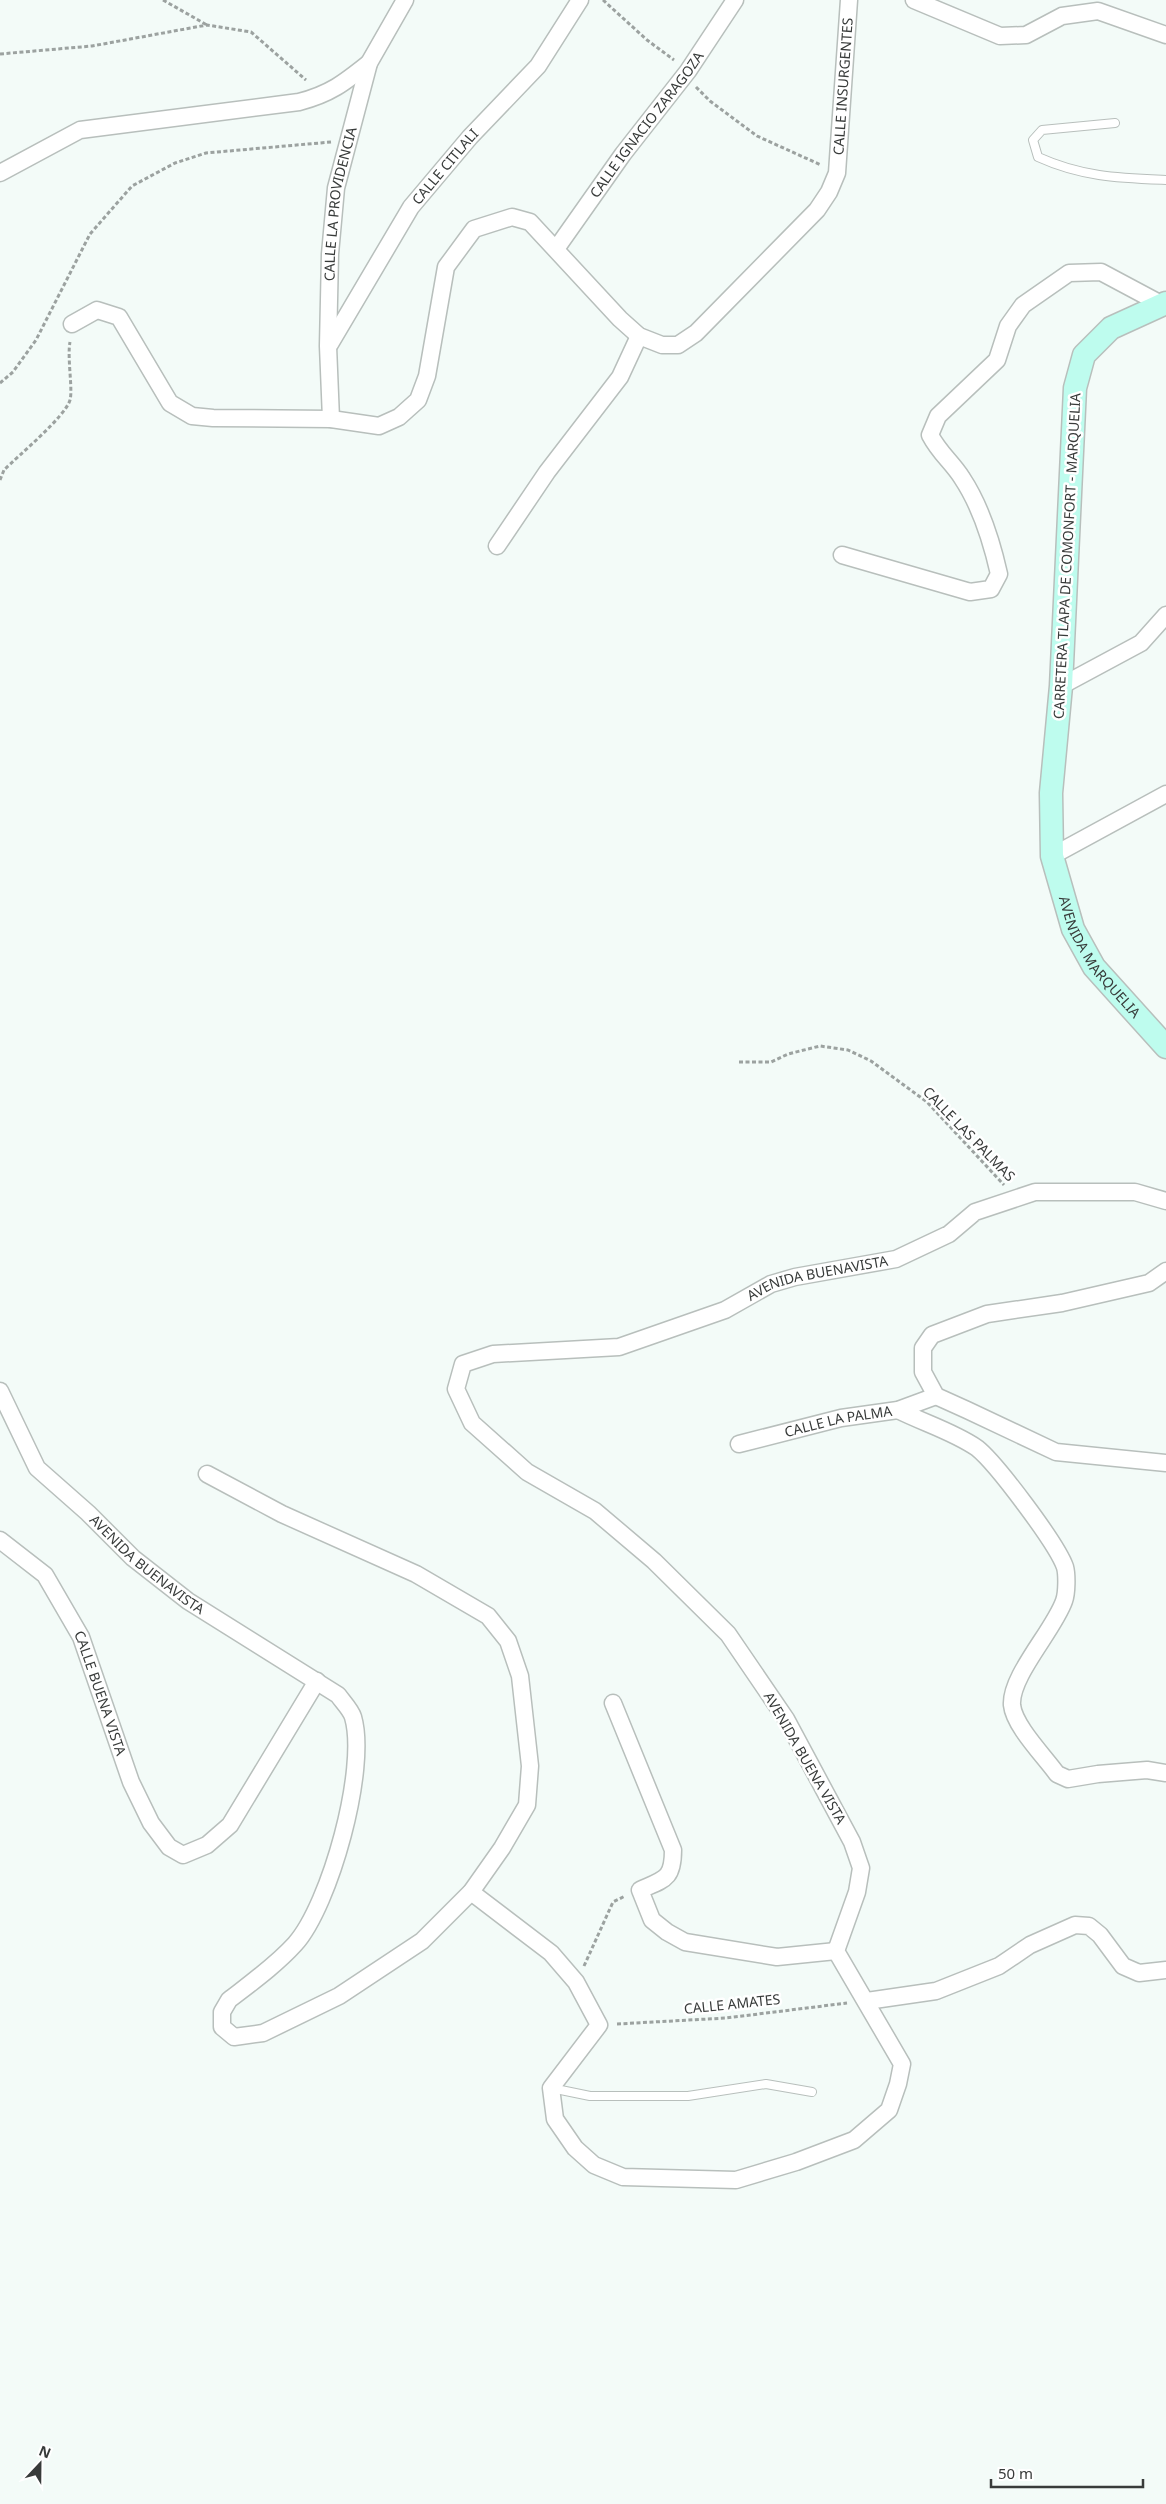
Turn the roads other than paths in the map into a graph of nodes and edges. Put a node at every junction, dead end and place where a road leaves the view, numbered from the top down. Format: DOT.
graph roads {
  1 [pos="405,0"];
  2 [pos="580,0"];
  3 [pos="736,0"];
  4 [pos="849,0"];
  5 [pos="914,0"];
  6 [pos="1166,35"];
  7 [pos="369,63"];
  8 [pos="1115,123"];
  9 [pos="0,173"];
  10 [pos="1166,180"];
  11 [pos="556,249"];
  12 [pos="1164,304"];
  13 [pos="72,324"];
  14 [pos="639,336"];
  15 [pos="328,346"];
  16 [pos="331,419"];
  17 [pos="497,546"];
  18 [pos="842,555"];
  19 [pos="1166,615"];
  20 [pos="1061,686"];
  21 [pos="1166,794"];
  22 [pos="1052,856"];
  23 [pos="1166,1047"];
  24 [pos="1166,1200"];
  25 [pos="1166,1271"];
  26 [pos="463,1364"];
  27 [pos="0,1391"];
  28 [pos="936,1396"];
  29 [pos="898,1410"];
  30 [pos="739,1444"];
  31 [pos="1166,1463"];
  32 [pos="207,1474"];
  33 [pos="0,1540"];
  34 [pos="317,1680"];
  35 [pos="613,1703"];
  36 [pos="1166,1773"];
  37 [pos="471,1892"];
  38 [pos="836,1951"];
  39 [pos="1166,1970"];
  40 [pos="867,2001"];
  41 [pos="551,2088"];
  42 [pos="812,2092"];
  1 -- 7 [label="street, CALLE LA PROVIDENCIA"];
  2 -- 15 [label="street, CALLE CITLALI"];
  3 -- 11 [label="street, CALLE IGNACIO ZARAGOZA"];
  4 -- 14 [label="street, CALLE INSURGENTES"];
  5 -- 6 [label="street"];
  7 -- 9 [label="street"];
  7 -- 15 [label="street, CALLE LA PROVIDENCIA"];
  8 -- 10 [label="lane"];
  11 -- 14 [label="street"];
  11 -- 16 [label="street"];
  12 -- 18 [label="street"];
  12 -- 20 [label="main road, CARRETERA TLAPA DE COMONFORT - MARQUELIA"];
  13 -- 16 [label="street"];
  14 -- 17 [label="street"];
  15 -- 16 [label="street, CALLE LA PROVIDENCIA"];
  19 -- 20 [label="street"];
  20 -- 22 [label="main road, CARRETERA TLAPA DE COMONFORT - MARQUELIA"];
  21 -- 22 [label="street"];
  22 -- 23 [label="main road, AVENIDA MARQUELIA"];
  24 -- 26 [label="street, AVENIDA BUENAVISTA"];
  25 -- 28 [label="street"];
  26 -- 38 [label="street, AVENIDA BUENA VISTA"];
  27 -- 34 [label="street, AVENIDA BUENAVISTA"];
  28 -- 29 [label="street, CALLE LA PALMA"];
  28 -- 31 [label="street"];
  29 -- 30 [label="street, CALLE LA PALMA"];
  29 -- 36 [label="street"];
  32 -- 37 [label="street"];
  33 -- 34 [label="street, CALLE BUENA VISTA"];
  34 -- 37 [label="street, AVENIDA BUENAVISTA"];
  35 -- 38 [label="street"];
  37 -- 41 [label="street"];
  38 -- 40 [label="street"];
  39 -- 40 [label="street"];
  40 -- 41 [label="street"];
  41 -- 42 [label="lane"];
}
